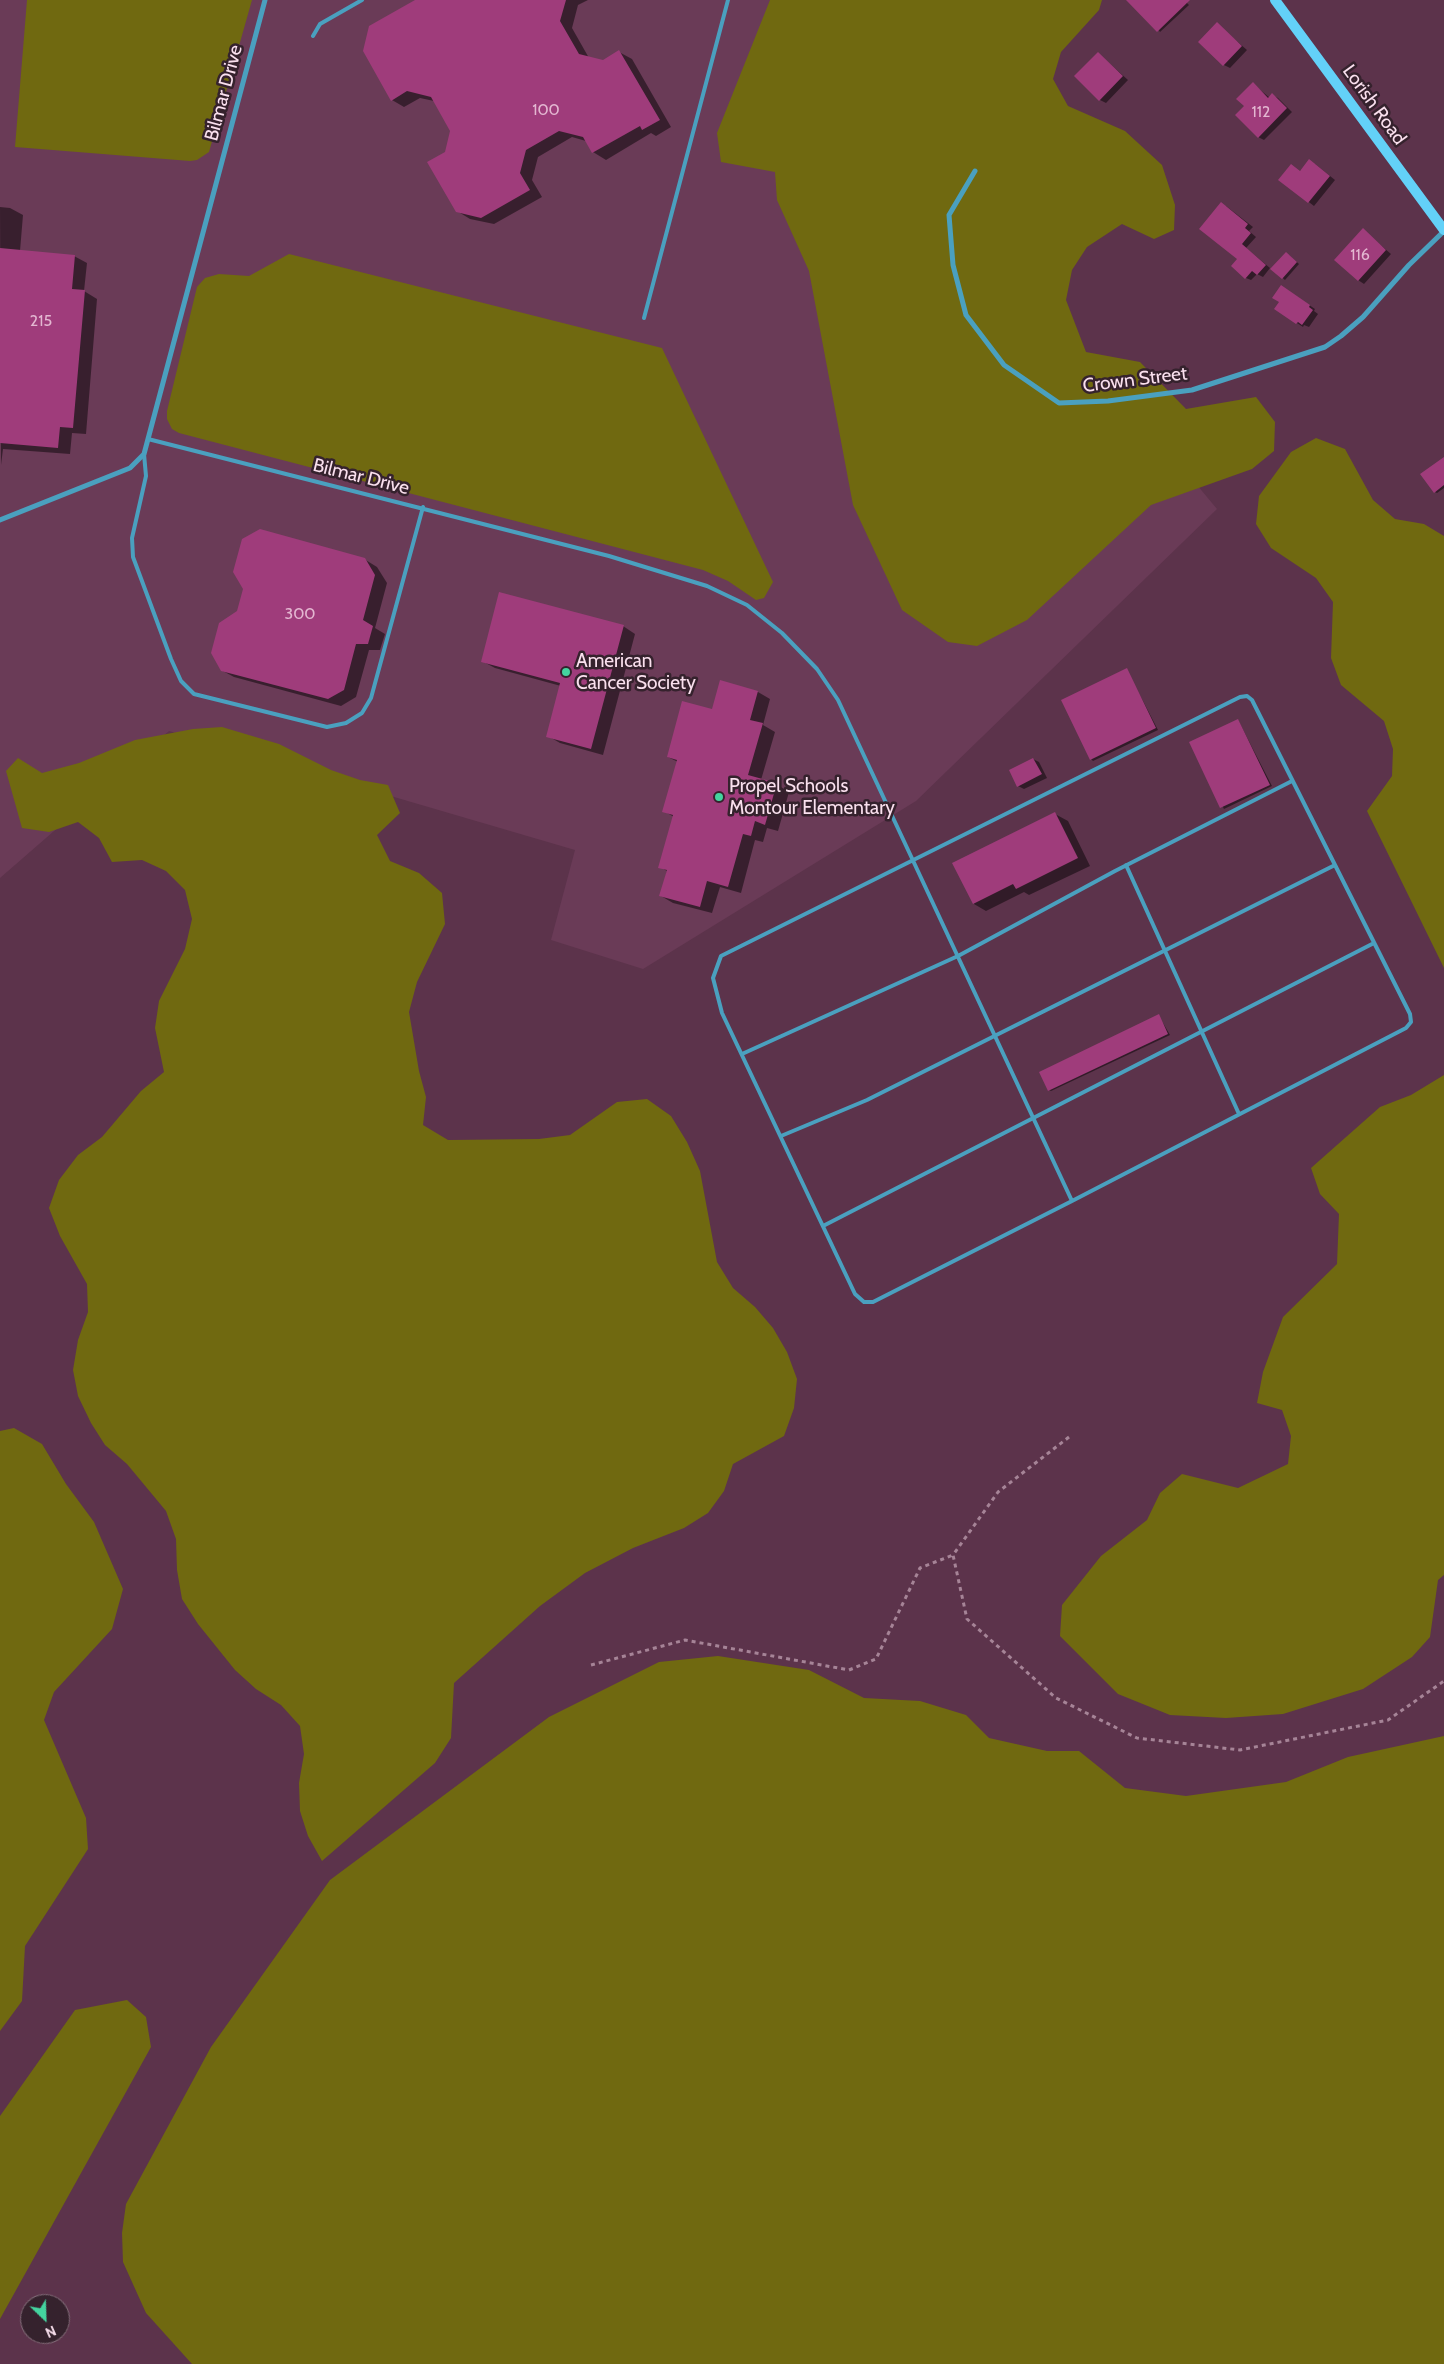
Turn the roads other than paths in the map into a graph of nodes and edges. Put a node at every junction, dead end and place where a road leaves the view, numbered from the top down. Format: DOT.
graph roads {
  1 [pos="265,0"];
  2 [pos="362,0"];
  3 [pos="728,0"];
  4 [pos="1275,0"];
  5 [pos="313,36"];
  6 [pos="975,171"];
  7 [pos="1444,231"];
  8 [pos="644,318"];
  9 [pos="148,439"];
  10 [pos="144,454"];
  11 [pos="423,507"];
  12 [pos="0,520"];
  13 [pos="1292,781"];
  14 [pos="913,859"];
  15 [pos="1126,865"];
  16 [pos="1335,865"];
  17 [pos="1374,943"];
  18 [pos="1164,951"];
  19 [pos="958,956"];
  20 [pos="1201,1032"];
  21 [pos="996,1036"];
  22 [pos="742,1054"];
  23 [pos="1239,1114"];
  24 [pos="1034,1119"];
  25 [pos="780,1136"];
  26 [pos="1072,1201"];
  27 [pos="823,1226"];
  1 -- 9 [label="street, Bilmar Drive"];
  2 -- 5 [label="lane"];
  3 -- 8 [label="lane"];
  4 -- 7 [label="street, Lorish Road"];
  6 -- 7 [label="street, Crown Street"];
  9 -- 10 [label="street"];
  9 -- 11 [label="lane, Bilmar Drive"];
  10 -- 11 [label="lane"];
  10 -- 12 [label="street"];
  11 -- 14 [label="lane, Bilmar Drive"];
  13 -- 14 [label="lane"];
  13 -- 15 [label="lane"];
  13 -- 16 [label="lane"];
  14 -- 19 [label="lane, Bilmar Drive"];
  14 -- 22 [label="lane"];
  15 -- 18 [label="lane"];
  15 -- 19 [label="lane"];
  16 -- 17 [label="lane"];
  16 -- 18 [label="lane"];
  17 -- 20 [label="lane"];
  17 -- 23 [label="lane"];
  18 -- 20 [label="lane"];
  18 -- 21 [label="lane"];
  19 -- 21 [label="lane, Bilmar Drive"];
  19 -- 22 [label="lane"];
  20 -- 23 [label="lane"];
  20 -- 24 [label="lane"];
  21 -- 24 [label="lane, Bilmar Drive"];
  21 -- 25 [label="lane"];
  22 -- 25 [label="lane"];
  23 -- 26 [label="lane"];
  24 -- 26 [label="lane, Bilmar Drive"];
  24 -- 27 [label="lane"];
  25 -- 27 [label="lane"];
  26 -- 27 [label="lane"];
}
